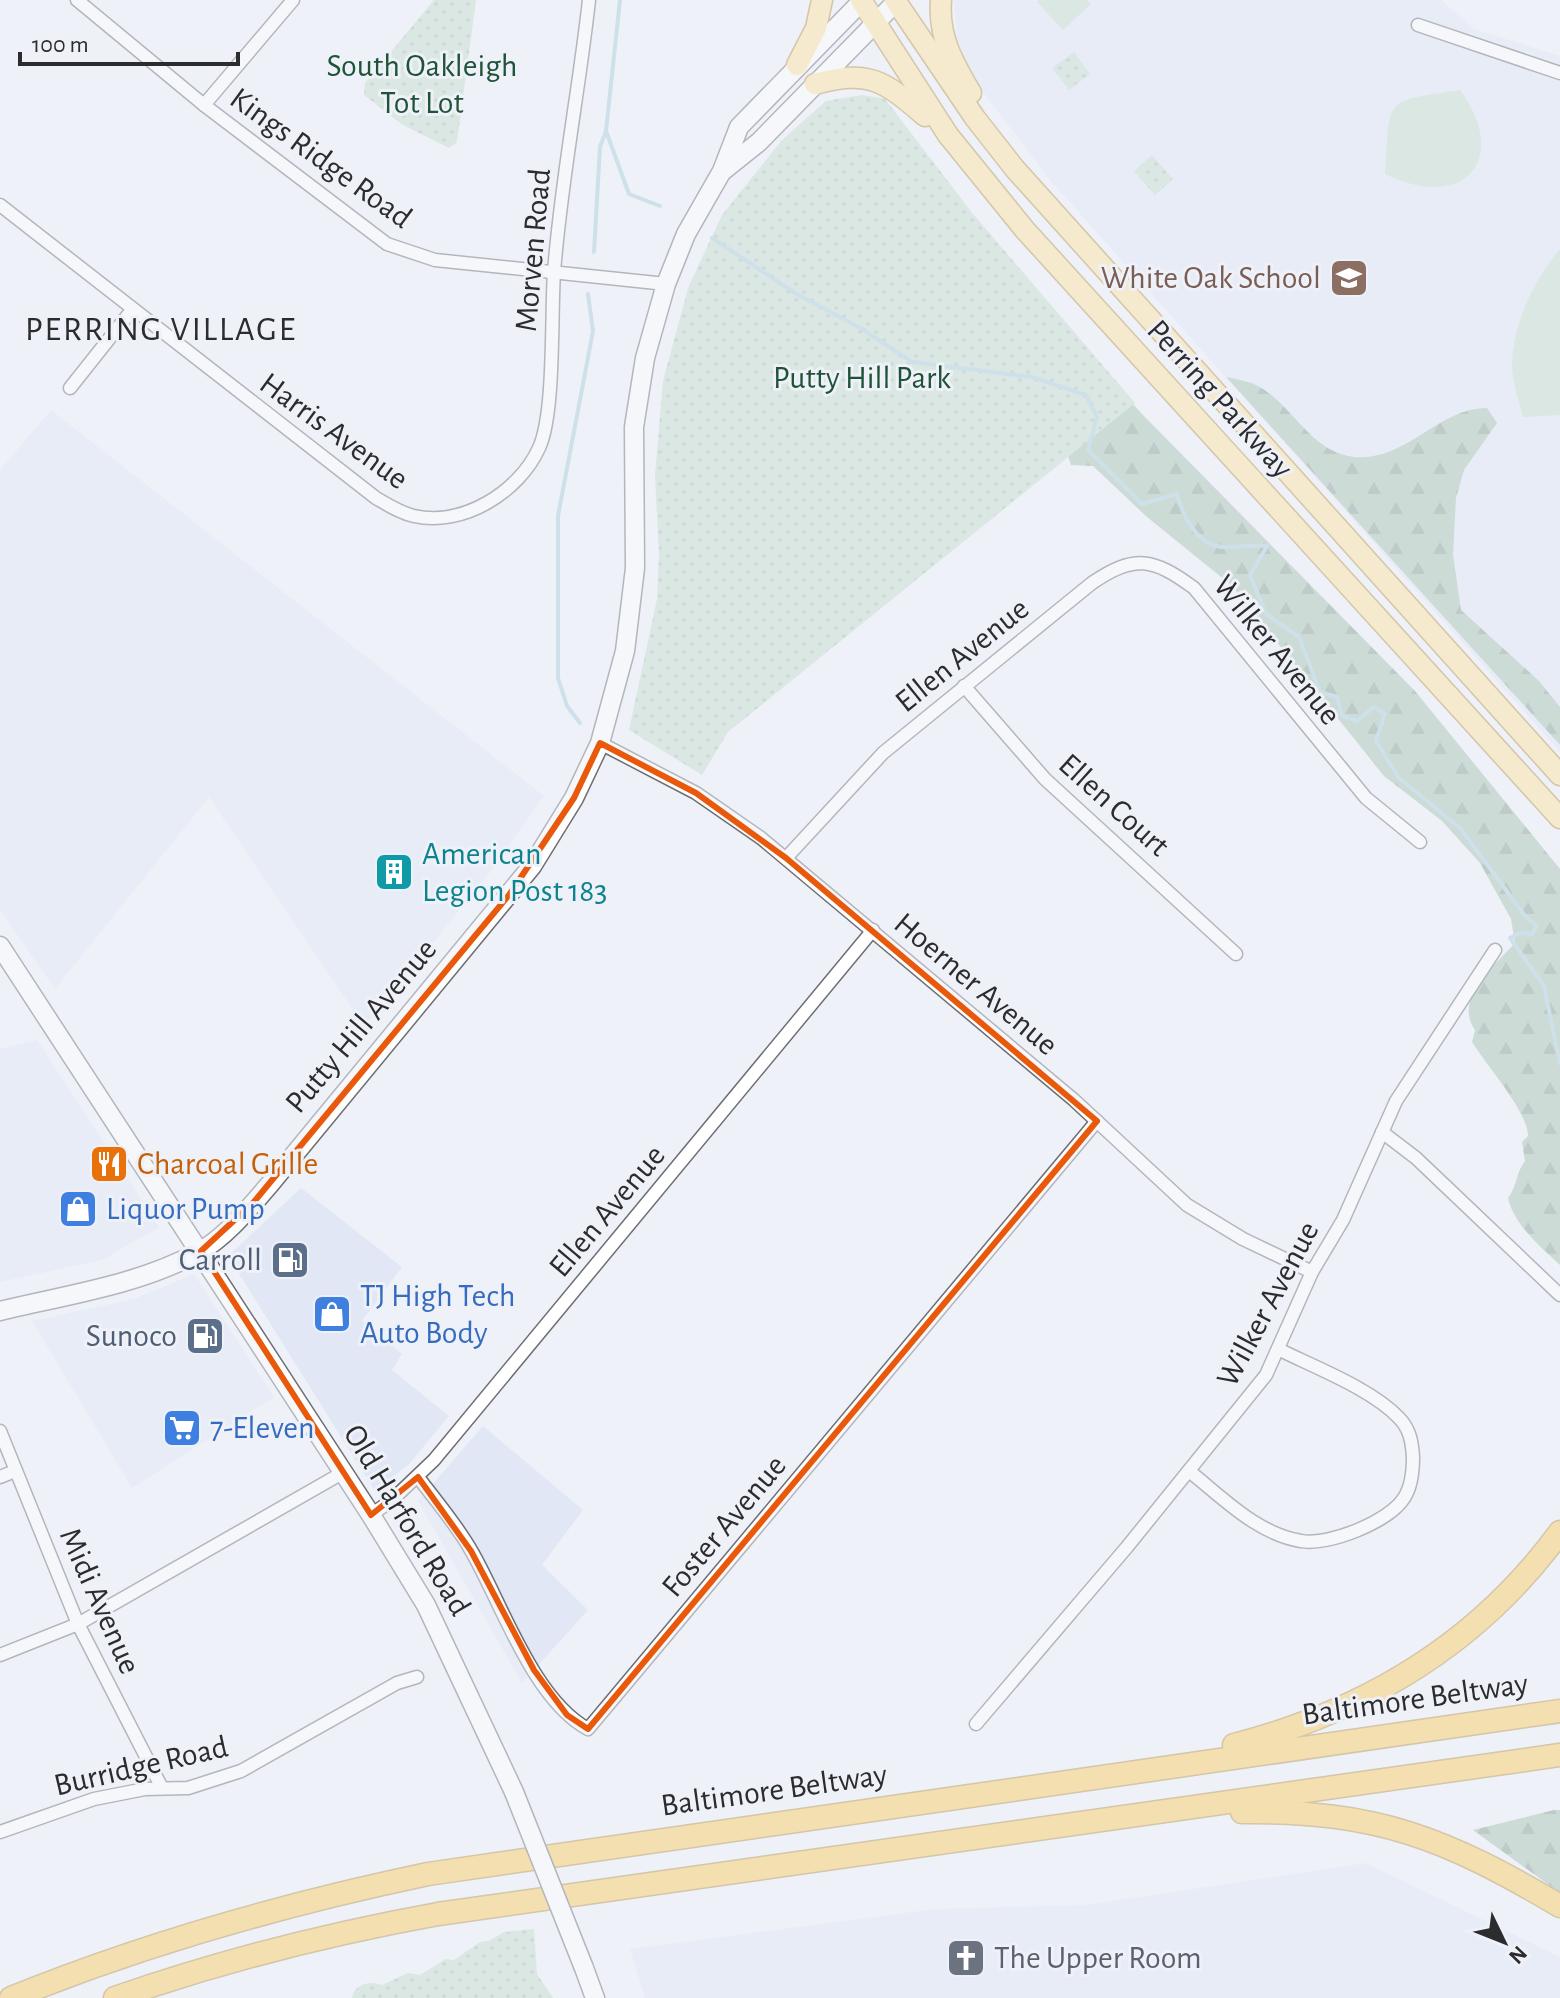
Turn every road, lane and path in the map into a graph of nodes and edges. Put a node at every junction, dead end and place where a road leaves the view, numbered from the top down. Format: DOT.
graph roads {
  1 [pos="77,0"];
  2 [pos="293,0"];
  3 [pos="589,0"];
  4 [pos="822,0"];
  5 [pos="862,0"];
  6 [pos="941,0"];
  7 [pos="897,1"];
  8 [pos="874,24"];
  9 [pos="1418,25"];
  10 [pos="797,65"];
  11 [pos="1560,73"];
  12 [pos="815,84"];
  13 [pos="204,105"];
  14 [pos="948,135"];
  15 [pos="1015,169"];
  16 [pos="722,171"];
  17 [pos="2,212"];
  18 [pos="554,271"];
  19 [pos="666,284"];
  20 [pos="132,310"];
  21 [pos="70,388"];
  22 [pos="503,493"];
  23 [pos="1111,570"];
  24 [pos="964,686"];
  25 [pos="600,743"];
  26 [pos="1560,775"];
  27 [pos="1560,818"];
  28 [pos="1420,842"];
  29 [pos="786,858"];
  30 [pos="873,930"];
  31 [pos="0,946"];
  32 [pos="1495,950"];
  33 [pos="1236,954"];
  34 [pos="1097,1121"];
  35 [pos="1382,1132"];
  36 [pos="201,1251"];
  37 [pos="1312,1272"];
  38 [pos="1560,1295"];
  39 [pos="0,1311"];
  40 [pos="1278,1349"];
  41 [pos="0,1431"];
  42 [pos="15,1471"];
  43 [pos="1189,1471"];
  44 [pos="344,1472"];
  45 [pos="0,1477"];
  46 [pos="418,1477"];
  47 [pos="371,1515"];
  48 [pos="1560,1532"];
  49 [pos="78,1624"];
  50 [pos="0,1655"];
  51 [pos="417,1677"];
  52 [pos="1560,1711"];
  53 [pos="976,1724"];
  54 [pos="1560,1755"];
  55 [pos="1132,1772"];
  56 [pos="162,1788"];
  57 [pos="1157,1813"];
  58 [pos="0,1832"];
  59 [pos="1560,1906"];
  60 [pos="11,1998"];
  61 [pos="115,1998"];
  62 [pos="595,1998"];
  1 -- 13 [label="street, Kings Ridge Road"];
  2 -- 13 [label="street"];
  3 -- 18 [label="street, Morven Road"];
  4 -- 10 [label="main road"];
  5 -- 8 [label="main road, Perring Parkway"];
  5 -- 10 [label="main road, Putty Hill Avenue"];
  6 -- 15 [label="main road"];
  7 -- 8 [label="main road, Putty Hill Avenue"];
  7 -- 15 [label="main road, Perring Parkway"];
  8 -- 12 [label="main road, Putty Hill Avenue"];
  8 -- 14 [label="main road, Perring Parkway"];
  9 -- 11 [label="street"];
  10 -- 16 [label="main road, Putty Hill Avenue"];
  12 -- 14 [label="main road"];
  12 -- 16 [label="main road, Putty Hill Avenue"];
  13 -- 18 [label="street, Kings Ridge Road"];
  14 -- 27 [label="main road, Perring Parkway"];
  15 -- 26 [label="main road, Perring Parkway"];
  16 -- 19 [label="main road, Putty Hill Avenue"];
  17 -- 20 [label="street, Harris Avenue"];
  18 -- 19 [label="street, Kings Ridge Road"];
  18 -- 22 [label="street, Morven Road"];
  19 -- 25 [label="main road, Putty Hill Avenue"];
  20 -- 21 [label="street"];
  20 -- 22 [label="street, Harris Avenue"];
  23 -- 24 [label="street, Ellen Avenue"];
  23 -- 28 [label="street, Wilker Avenue"];
  24 -- 29 [label="street, Ellen Avenue"];
  24 -- 33 [label="street, Ellen Court"];
  25 -- 29 [label="street, Hoerner Avenue"];
  25 -- 36 [label="main road, Putty Hill Avenue"];
  29 -- 30 [label="street, Hoerner Avenue"];
  30 -- 34 [label="street, Hoerner Avenue"];
  30 -- 46 [label="street, Ellen Avenue"];
  31 -- 36 [label="main road, Old Harford Road"];
  32 -- 35 [label="street, Wilker Avenue"];
  34 -- 37 [label="street, Hoerner Avenue"];
  34 -- 46 [label="street, Foster Avenue"];
  35 -- 37 [label="street, Wilker Avenue"];
  35 -- 38 [label="street"];
  36 -- 39 [label="main road, Putty Hill Avenue"];
  36 -- 44 [label="main road, Old Harford Road"];
  37 -- 40 [label="street, Wilker Avenue"];
  40 -- 43 [label="street, Wilker Avenue"];
  40 -- 43 [label="street"];
  41 -- 42 [label="street, Midi Avenue"];
  42 -- 45 [label="street"];
  42 -- 49 [label="street, Midi Avenue"];
  43 -- 53 [label="street, Wilker Avenue"];
  44 -- 47 [label="main road, Old Harford Road"];
  44 -- 49 [label="street"];
  46 -- 47 [label="street, Ellen Avenue"];
  47 -- 62 [label="main road, Old Harford Road, bridge"];
  48 -- 55 [label="highway"];
  49 -- 50 [label="street"];
  49 -- 56 [label="street, Midi Avenue"];
  51 -- 56 [label="street, Burridge Road"];
  52 -- 55 [label="highway, Baltimore Beltway"];
  54 -- 57 [label="highway"];
  55 -- 60 [label="highway, Baltimore Beltway"];
  56 -- 58 [label="street, Burridge Road"];
  57 -- 59 [label="highway"];
  57 -- 61 [label="highway"];
}
